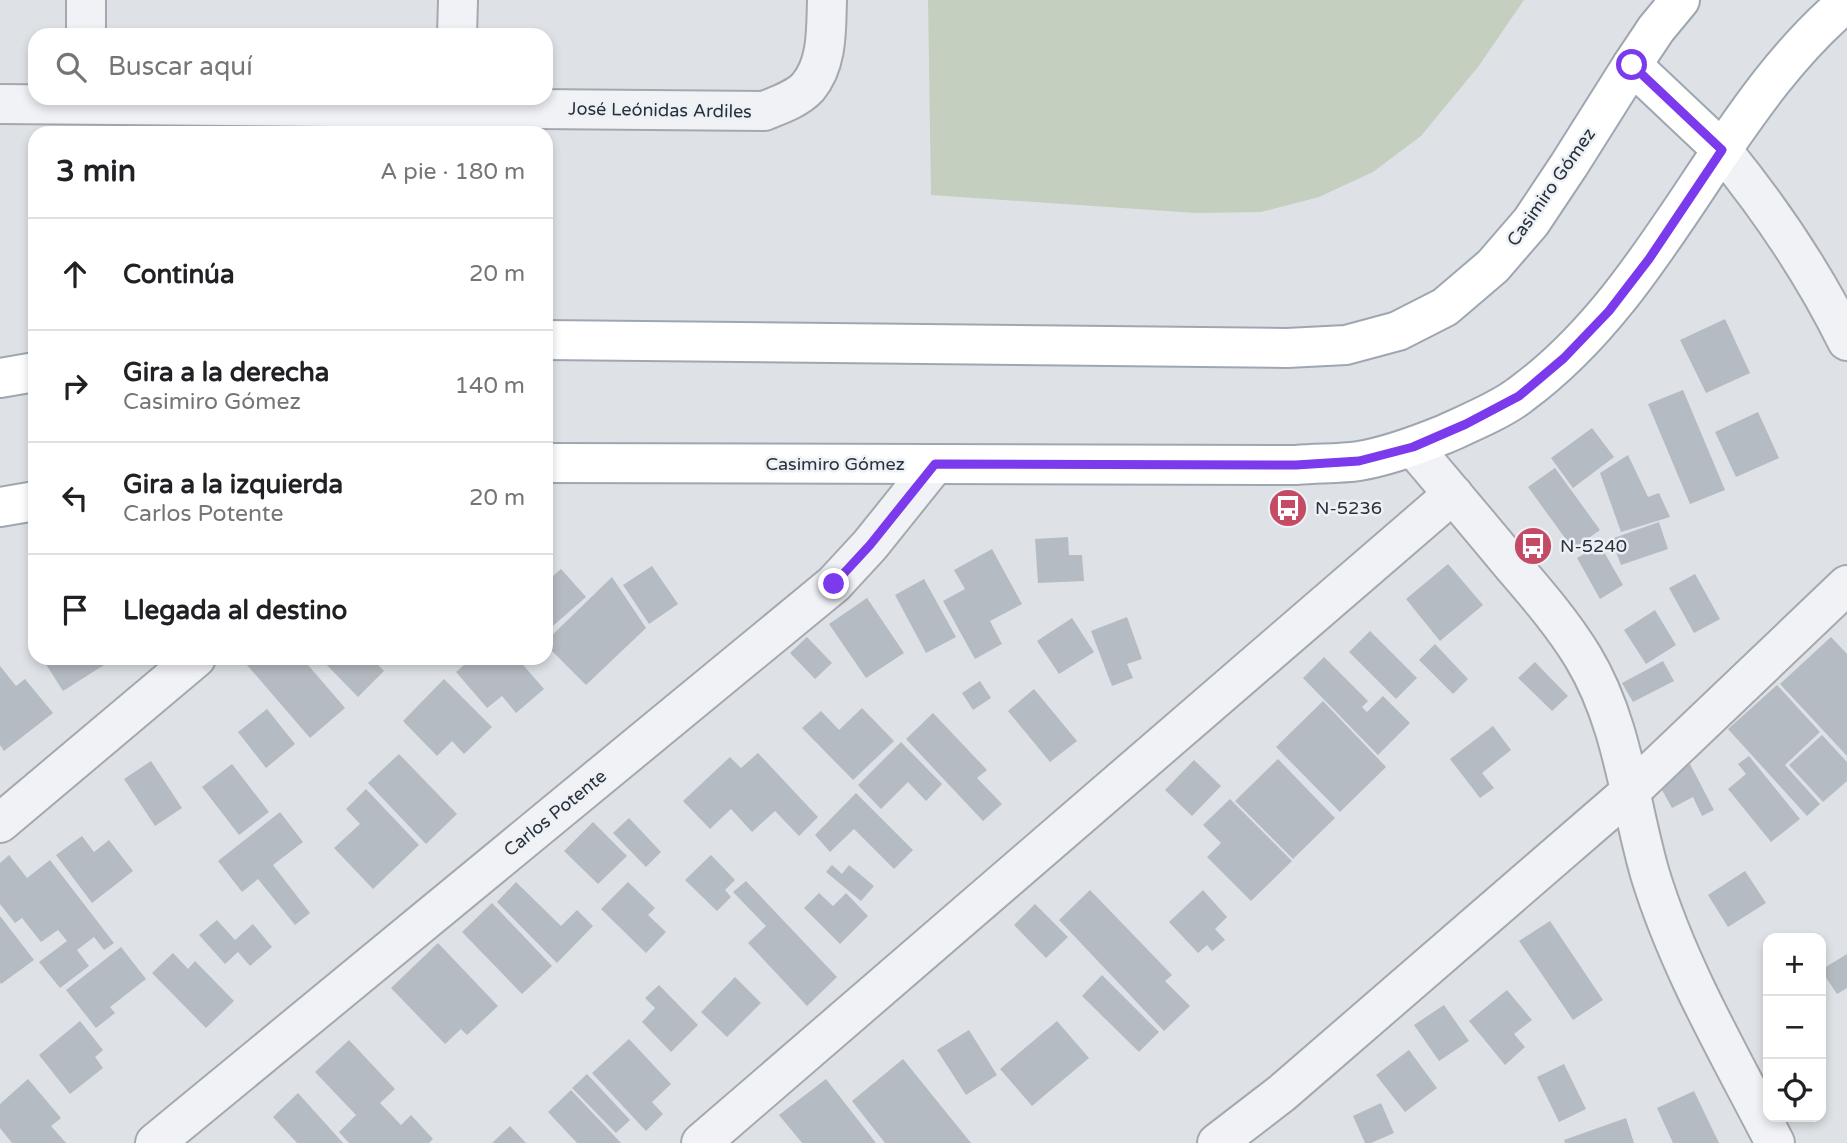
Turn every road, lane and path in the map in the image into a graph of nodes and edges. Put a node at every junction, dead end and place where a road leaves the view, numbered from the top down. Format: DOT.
graph roads {
  1 [pos="86,0"];
  2 [pos="458,0"];
  3 [pos="827,0"];
  4 [pos="1680,0"];
  5 [pos="1847,2"];
  6 [pos="86,28"];
  7 [pos="457,28"];
  8 [pos="1632,65"];
  9 [pos="28,103"];
  10 [pos="0,104"];
  11 [pos="533,105"];
  12 [pos="1722,150"];
  13 [pos="553,340"];
  14 [pos="1847,341"];
  15 [pos="28,373"];
  16 [pos="0,378"];
  17 [pos="1413,447"];
  18 [pos="553,463"];
  19 [pos="935,464"];
  20 [pos="1453,494"];
  21 [pos="28,502"];
  22 [pos="0,507"];
  23 [pos="1847,585"];
  24 [pos="188,665"];
  25 [pos="1631,791"];
  26 [pos="0,823"];
  27 [pos="155,1143"];
  28 [pos="701,1143"];
  29 [pos="1217,1143"];
  30 [pos="1775,1143"];
  1 -- 6 [label="street"];
  2 -- 7 [label="street"];
  3 -- 11 [label="street, José Leónidas Ardiles"];
  4 -- 8 [label="main road, Casimiro Gómez"];
  5 -- 12 [label="main road, Casimiro Gómez"];
  8 -- 12 [label="main road"];
  8 -- 13 [label="main road, Casimiro Gómez"];
  9 -- 10 [label="street, José Leónidas Ardiles"];
  12 -- 14 [label="street"];
  12 -- 17 [label="main road, Casimiro Gómez"];
  15 -- 16 [label="main road"];
  17 -- 19 [label="main road, Casimiro Gómez"];
  17 -- 20 [label="street"];
  18 -- 19 [label="main road, Casimiro Gómez"];
  19 -- 27 [label="street, Carlos Potente"];
  20 -- 25 [label="street"];
  20 -- 28 [label="street"];
  21 -- 22 [label="main road"];
  23 -- 25 [label="street"];
  24 -- 26 [label="street"];
  25 -- 29 [label="street"];
  25 -- 30 [label="street"];
}
